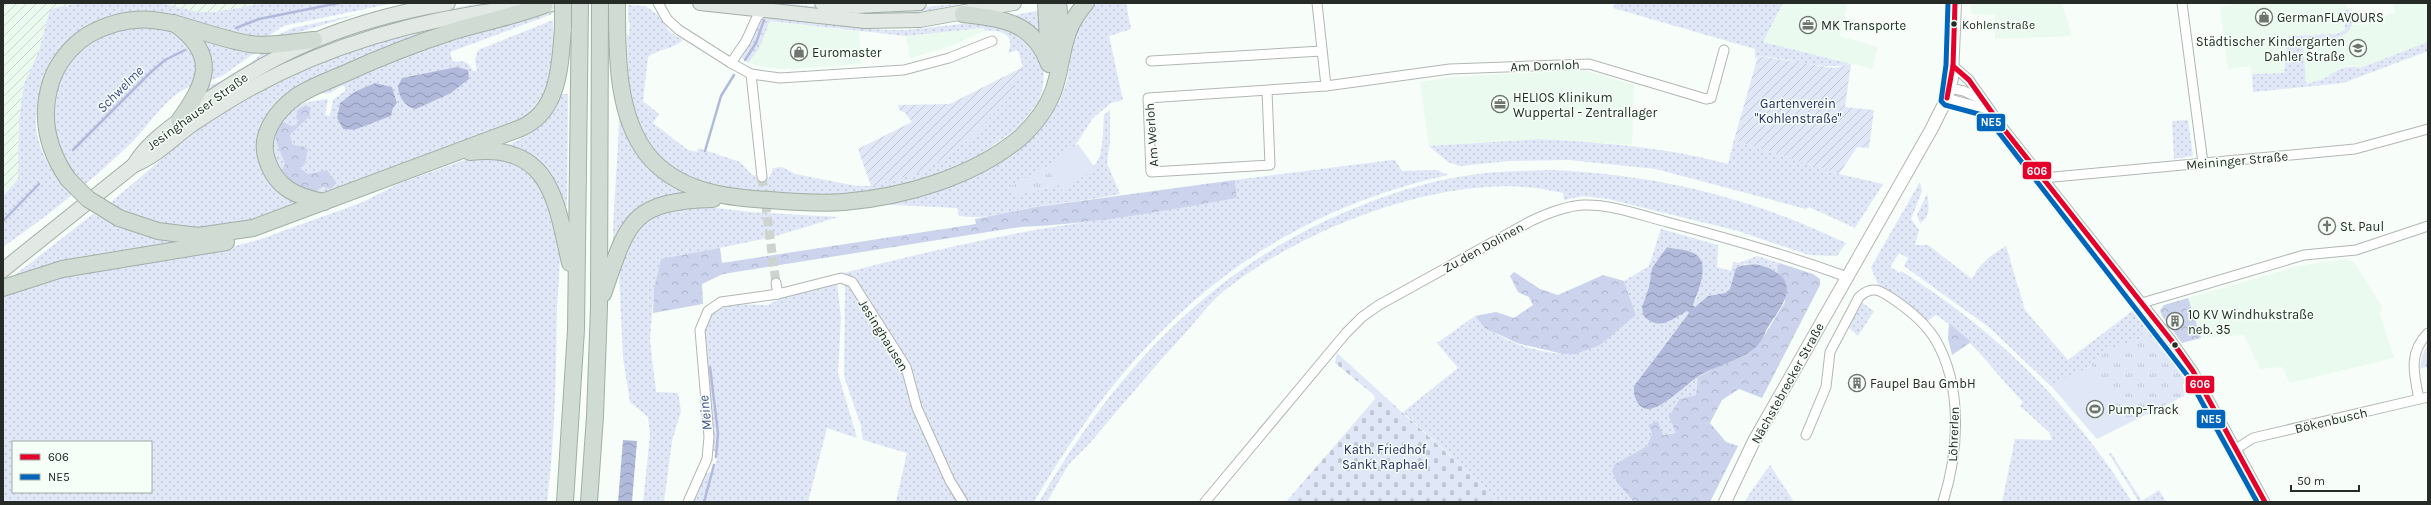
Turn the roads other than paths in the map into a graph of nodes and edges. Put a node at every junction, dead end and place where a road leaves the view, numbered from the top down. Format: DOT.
graph roads {
  1 [pos="448,3"];
  2 [pos="563,3"];
  3 [pos="569,3"];
  4 [pos="580,3"];
  5 [pos="600,3"];
  6 [pos="617,3"];
  7 [pos="658,3"];
  8 [pos="700,3"];
  9 [pos="822,3"];
  10 [pos="919,3"];
  11 [pos="1014,3"];
  12 [pos="1046,3"];
  13 [pos="1058,3"];
  14 [pos="1086,3"];
  15 [pos="1317,3"];
  16 [pos="1955,3"];
  17 [pos="2182,3"];
  18 [pos="544,5"];
  19 [pos="764,10"];
  20 [pos="963,14"];
  21 [pos="167,19"];
  22 [pos="314,40"];
  23 [pos="992,41"];
  24 [pos="1063,46"];
  25 [pos="1724,50"];
  26 [pos="1322,51"];
  27 [pos="1151,62"];
  28 [pos="730,63"];
  29 [pos="1049,64"];
  30 [pos="1953,66"];
  31 [pos="751,74"];
  32 [pos="1326,86"];
  33 [pos="1053,91"];
  34 [pos="1266,91"];
  35 [pos="1948,93"];
  36 [pos="1982,100"];
  37 [pos="1990,110"];
  38 [pos="180,120"];
  39 [pos="2428,130"];
  40 [pos="456,154"];
  41 [pos="2203,163"];
  42 [pos="134,165"];
  43 [pos="762,177"];
  44 [pos="2043,178"];
  45 [pos="746,198"];
  46 [pos="324,202"];
  47 [pos="2428,226"];
  48 [pos="253,228"];
  49 [pos="3,270"];
  50 [pos="1847,277"];
  51 [pos="776,283"];
  52 [pos="3,288"];
  53 [pos="577,292"];
  54 [pos="778,294"];
  55 [pos="2142,303"];
  56 [pos="599,307"];
  57 [pos="2428,332"];
  58 [pos="2428,397"];
  59 [pos="2418,399"];
  60 [pos="1806,435"];
  61 [pos="2236,449"];
  62 [pos="565,502"];
  63 [pos="589,502"];
  64 [pos="688,502"];
  65 [pos="963,502"];
  66 [pos="1204,502"];
  67 [pos="1725,502"];
  68 [pos="1943,502"];
  69 [pos="2265,502"];
  1 -- 22 [label="main road, Jesinghauser Straße"];
  2 -- 40 [label="highway, bridge"];
  3 -- 18 [label="main road, Jesinghauser Straße"];
  4 -- 53 [label="highway"];
  5 -- 56 [label="highway"];
  6 -- 45 [label="highway"];
  7 -- 28 [label="street"];
  8 -- 19 [label="main road"];
  9 -- 10 [label="main road"];
  11 -- 20 [label="main road"];
  12 -- 29 [label="highway"];
  13 -- 24 [label="highway"];
  14 -- 24 [label="highway"];
  15 -- 26 [label="street"];
  16 -- 30 [label="main road"];
  17 -- 41 [label="street"];
  18 -- 42 [label="main road, Jesinghauser Straße"];
  18 -- 46 [label="highway"];
  19 -- 20 [label="main road"];
  19 -- 28 [label="street"];
  20 -- 29 [label="highway"];
  21 -- 22 [label="highway"];
  21 -- 38 [label="highway"];
  21 -- 48 [label="highway, bridge"];
  22 -- 38 [label="main road, Jesinghauser Straße"];
  23 -- 31 [label="street"];
  24 -- 33 [label="highway"];
  25 -- 32 [label="street, Am Dornloh"];
  26 -- 27 [label="street"];
  26 -- 32 [label="street"];
  28 -- 31 [label="street"];
  29 -- 33 [label="highway"];
  30 -- 35 [label="main road"];
  30 -- 36 [label="street"];
  31 -- 43 [label="street"];
  32 -- 34 [label="street, Am Werloh"];
  33 -- 45 [label="highway"];
  34 -- 34 [label="street, Am Werloh"];
  35 -- 36 [label="street"];
  35 -- 37 [label="street"];
  35 -- 50 [label="main road, Nächstebrecker Straße"];
  36 -- 37 [label="street"];
  37 -- 44 [label="street"];
  38 -- 42 [label="main road, Jesinghauser Straße"];
  39 -- 41 [label="street, Meininger Straße"];
  40 -- 46 [label="highway"];
  40 -- 53 [label="highway"];
  41 -- 44 [label="street, Meininger Straße"];
  42 -- 49 [label="main road, Jesinghauser Straße"];
  44 -- 55 [label="street"];
  45 -- 56 [label="highway"];
  46 -- 48 [label="highway"];
  47 -- 55 [label="street"];
  48 -- 52 [label="highway"];
  50 -- 66 [label="street, Zu den Dolinen"];
  50 -- 67 [label="main road, Nächstebrecker Straße"];
  51 -- 54 [label="street"];
  53 -- 62 [label="highway"];
  54 -- 64 [label="street, Jesinghausen"];
  54 -- 65 [label="street, Jesinghausen"];
  55 -- 61 [label="street"];
  56 -- 63 [label="highway"];
  57 -- 59 [label="street"];
  58 -- 59 [label="street, Bökenbusch"];
  59 -- 61 [label="street, Bökenbusch"];
  60 -- 68 [label="street, Löhrerlen"];
  61 -- 69 [label="street"];
}
